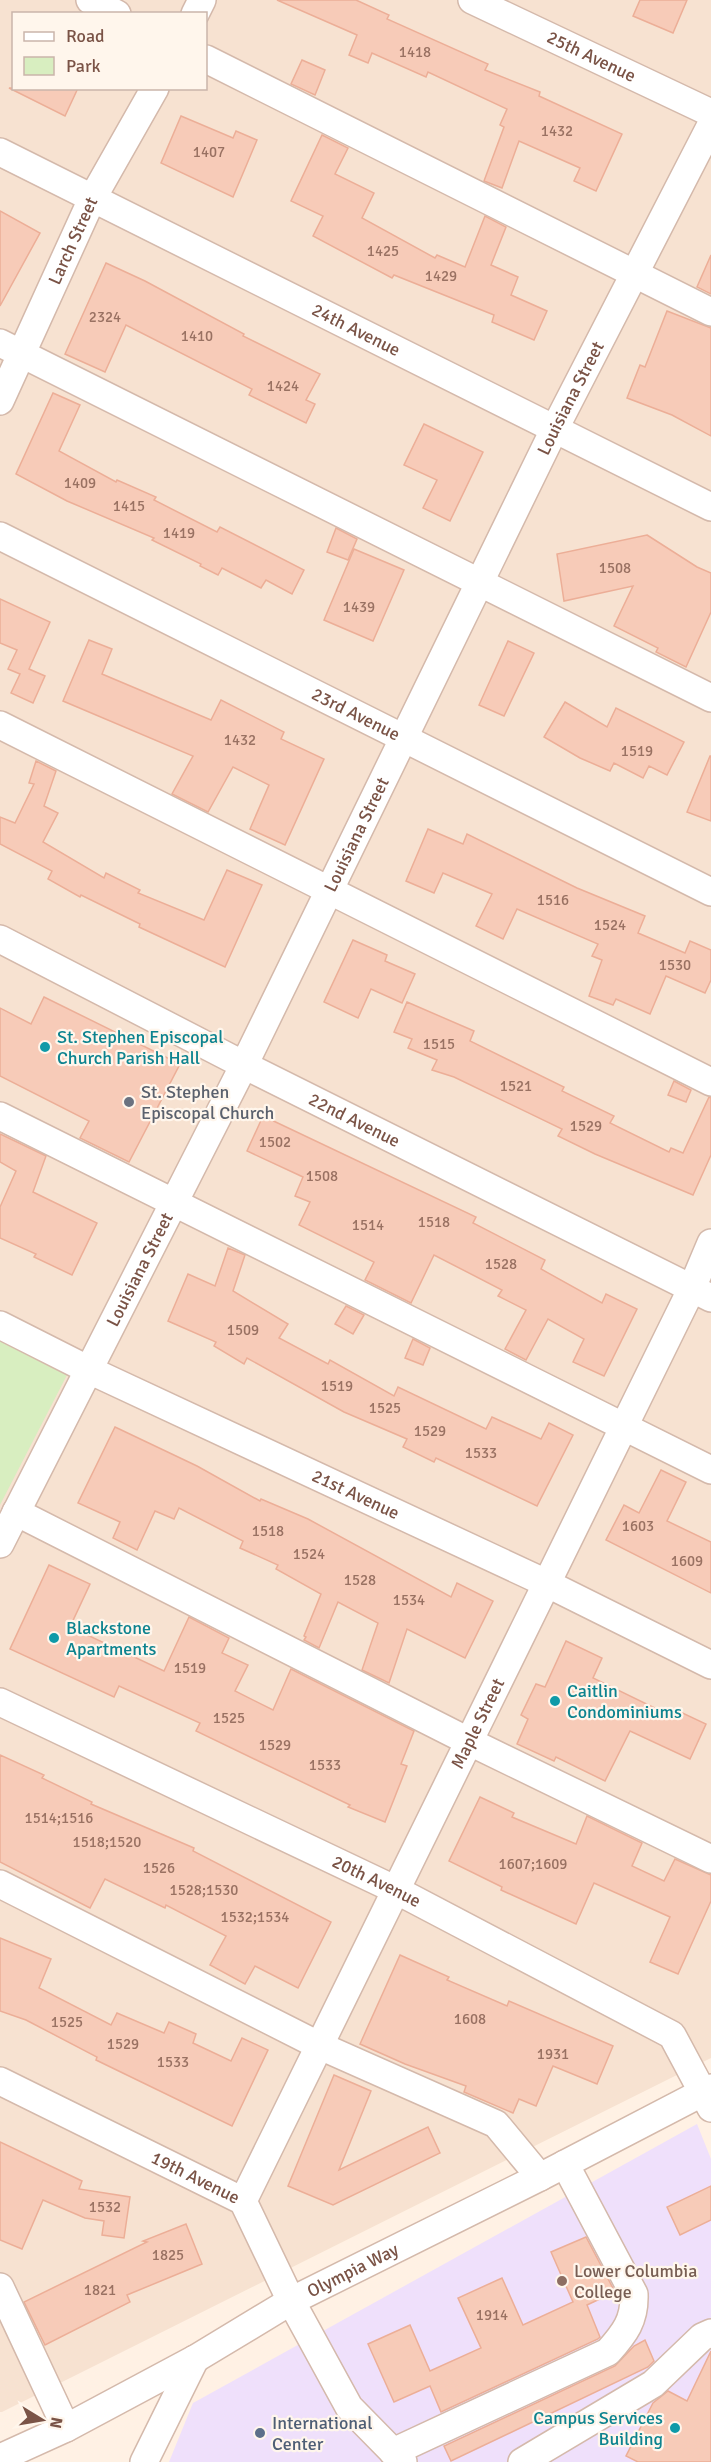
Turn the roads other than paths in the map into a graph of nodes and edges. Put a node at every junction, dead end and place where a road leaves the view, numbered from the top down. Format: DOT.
graph roads {
  1 [pos="90,0"];
  2 [pos="472,0"];
  3 [pos="113,12"];
  4 [pos="207,60"];
  5 [pos="154,90"];
  6 [pos="711,113"];
  7 [pos="711,125"];
  8 [pos="0,152"];
  9 [pos="92,199"];
  10 [pos="634,274"];
  11 [pos="711,312"];
  12 [pos="11,348"];
  13 [pos="0,401"];
  14 [pos="554,430"];
  15 [pos="711,507"];
  16 [pos="0,536"];
  17 [pos="479,581"];
  18 [pos="711,698"];
  19 [pos="0,725"];
  20 [pos="402,739"];
  21 [pos="328,892"];
  22 [pos="711,892"];
  23 [pos="0,939"];
  24 [pos="244,1065"];
  25 [pos="711,1082"];
  26 [pos="0,1116"];
  27 [pos="174,1204"];
  28 [pos="711,1243"];
  29 [pos="701,1293"];
  30 [pos="0,1325"];
  31 [pos="88,1370"];
  32 [pos="623,1427"];
  33 [pos="711,1470"];
  34 [pos="16,1512"];
  35 [pos="0,1544"];
  36 [pos="546,1583"];
  37 [pos="711,1665"];
  38 [pos="0,1702"];
  39 [pos="468,1741"];
  40 [pos="711,1859"];
  41 [pos="0,1884"];
  42 [pos="394,1889"];
  43 [pos="318,2045"];
  44 [pos="0,2081"];
  45 [pos="708,2096"];
  46 [pos="565,2164"];
  47 [pos="540,2177"];
  48 [pos="243,2200"];
  49 [pos="0,2287"];
  50 [pos="291,2301"];
  51 [pos="711,2333"];
  52 [pos="195,2360"];
  53 [pos="66,2428"];
  54 [pos="398,2457"];
  55 [pos="0,2458"];
  56 [pos="144,2462"];
  57 [pos="522,2462"];
  1 -- 3 [label="street"];
  2 -- 6 [label="street, 25th Avenue"];
  4 -- 10 [label="street"];
  5 -- 9 [label="street, Larch Street"];
  7 -- 10 [label="street, Louisiana Street"];
  8 -- 9 [label="street, 24th Avenue"];
  9 -- 12 [label="street, Larch Street"];
  9 -- 14 [label="street, 24th Avenue"];
  10 -- 11 [label="street"];
  10 -- 14 [label="street, Louisiana Street"];
  12 -- 13 [label="street, Larch Street"];
  12 -- 17 [label="street"];
  14 -- 15 [label="street, 24th Avenue"];
  14 -- 17 [label="street, Louisiana Street"];
  16 -- 20 [label="street, 23rd Avenue"];
  17 -- 18 [label="street"];
  17 -- 20 [label="street, Louisiana Street"];
  19 -- 21 [label="street"];
  20 -- 21 [label="street, Louisiana Street"];
  20 -- 22 [label="street, 23rd Avenue"];
  21 -- 24 [label="street, Louisiana Street"];
  21 -- 25 [label="street"];
  23 -- 24 [label="street, 22nd Avenue"];
  24 -- 27 [label="street, Louisiana Street"];
  24 -- 29 [label="street, 22nd Avenue"];
  26 -- 27 [label="street"];
  27 -- 31 [label="street, Louisiana Street"];
  27 -- 32 [label="street"];
  28 -- 29 [label="street, Maple Street"];
  29 -- 32 [label="street, Maple Street"];
  30 -- 31 [label="street, 21st Avenue"];
  31 -- 34 [label="street, Louisiana Street"];
  31 -- 36 [label="street, 21st Avenue"];
  32 -- 33 [label="street"];
  32 -- 36 [label="street, Maple Street"];
  34 -- 35 [label="street, Louisiana Street"];
  34 -- 39 [label="street"];
  36 -- 37 [label="street, 21st Avenue"];
  36 -- 39 [label="street, Maple Street"];
  38 -- 42 [label="street, 20th Avenue"];
  39 -- 40 [label="street"];
  39 -- 42 [label="street, Maple Street"];
  41 -- 43 [label="street"];
  42 -- 43 [label="street, Maple Street"];
  42 -- 45 [label="street, 20th Avenue"];
  43 -- 47 [label="street"];
  43 -- 48 [label="street, Maple Street"];
  44 -- 48 [label="street, 19th Avenue"];
  45 -- 46 [label="street, Olympia Way"];
  46 -- 47 [label="street, Olympia Way"];
  46 -- 54 [label="street"];
  47 -- 50 [label="street, Olympia Way"];
  48 -- 50 [label="street, 19th Avenue"];
  49 -- 53 [label="street"];
  50 -- 52 [label="street, Olympia Way"];
  50 -- 54 [label="street, 19th Avenue"];
  51 -- 57 [label="street"];
  52 -- 53 [label="street, Olympia Way"];
  52 -- 56 [label="street"];
  53 -- 55 [label="street, Olympia Way"];
}
